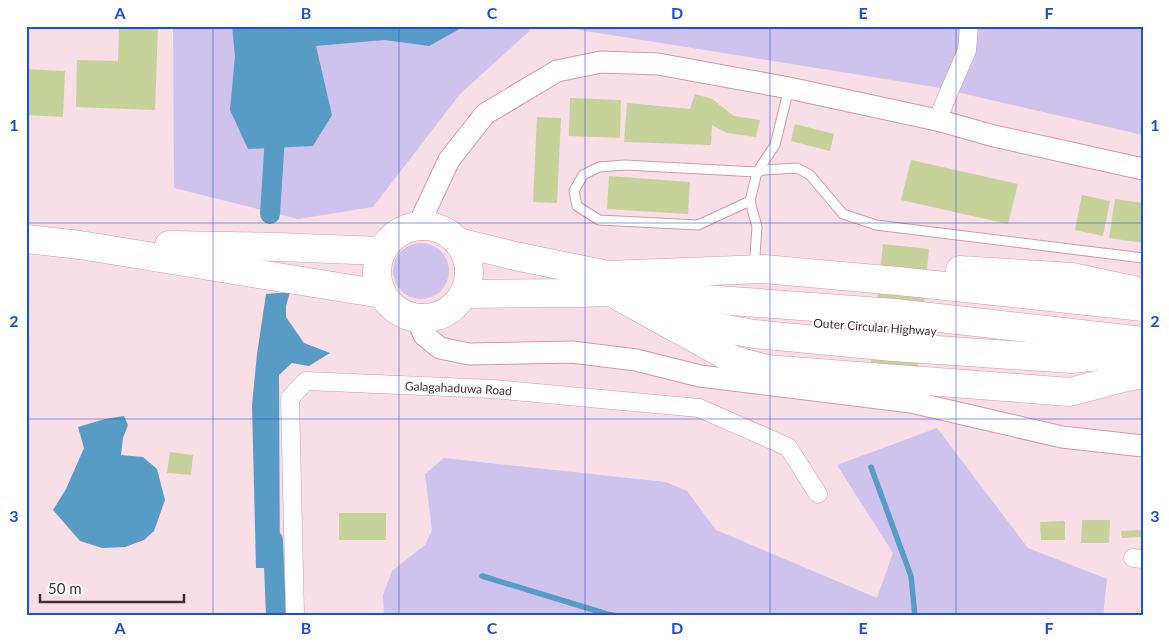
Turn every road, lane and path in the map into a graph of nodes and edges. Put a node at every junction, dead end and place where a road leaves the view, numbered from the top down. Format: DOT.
graph roads {
  1 [pos="969,26"];
  2 [pos="789,88"];
  3 [pos="937,120"];
  4 [pos="1143,169"];
  5 [pos="757,172"];
  6 [pos="750,201"];
  7 [pos="418,226"];
  8 [pos="26,239"];
  9 [pos="458,242"];
  10 [pos="80,244"];
  11 [pos="382,250"];
  12 [pos="755,255"];
  13 [pos="1143,258"];
  14 [pos="609,283"];
  15 [pos="1143,292"];
  16 [pos="382,294"];
  17 [pos="464,294"];
  18 [pos="1143,306"];
  19 [pos="660,309"];
  20 [pos="1143,316"];
  21 [pos="418,318"];
  22 [pos="694,323"];
  23 [pos="1143,340"];
  24 [pos="1143,350"];
  25 [pos="1143,368"];
  26 [pos="1143,374"];
  27 [pos="1143,446"];
  28 [pos="818,494"];
  29 [pos="295,616"];
  1 -- 3 [label="street"];
  2 -- 3 [label="street"];
  2 -- 5 [label="lane"];
  2 -- 7 [label="street"];
  3 -- 4 [label="street"];
  5 -- 6 [label="lane"];
  5 -- 6 [label="lane"];
  5 -- 13 [label="lane"];
  6 -- 12 [label="lane"];
  7 -- 9 [label="main road"];
  7 -- 11 [label="main road"];
  8 -- 10 [label="main road"];
  9 -- 14 [label="main road"];
  9 -- 17 [label="main road"];
  10 -- 11 [label="main road"];
  10 -- 16 [label="main road"];
  11 -- 16 [label="main road"];
  12 -- 14 [label="main road"];
  12 -- 15 [label="main road"];
  14 -- 17 [label="main road"];
  14 -- 18 [label="main road"];
  14 -- 19 [label="main road, Outer Circular Highway"];
  14 -- 20 [label="main road"];
  14 -- 23 [label="main road"];
  14 -- 26 [label="main road"];
  16 -- 21 [label="main road"];
  17 -- 21 [label="main road"];
  19 -- 22 [label="main road"];
  19 -- 24 [label="main road, Outer Circular Highway"];
  21 -- 27 [label="street"];
  22 -- 24 [label="main road"];
  22 -- 25 [label="main road"];
  28 -- 29 [label="street, Galagahaduwa Road"];
}
